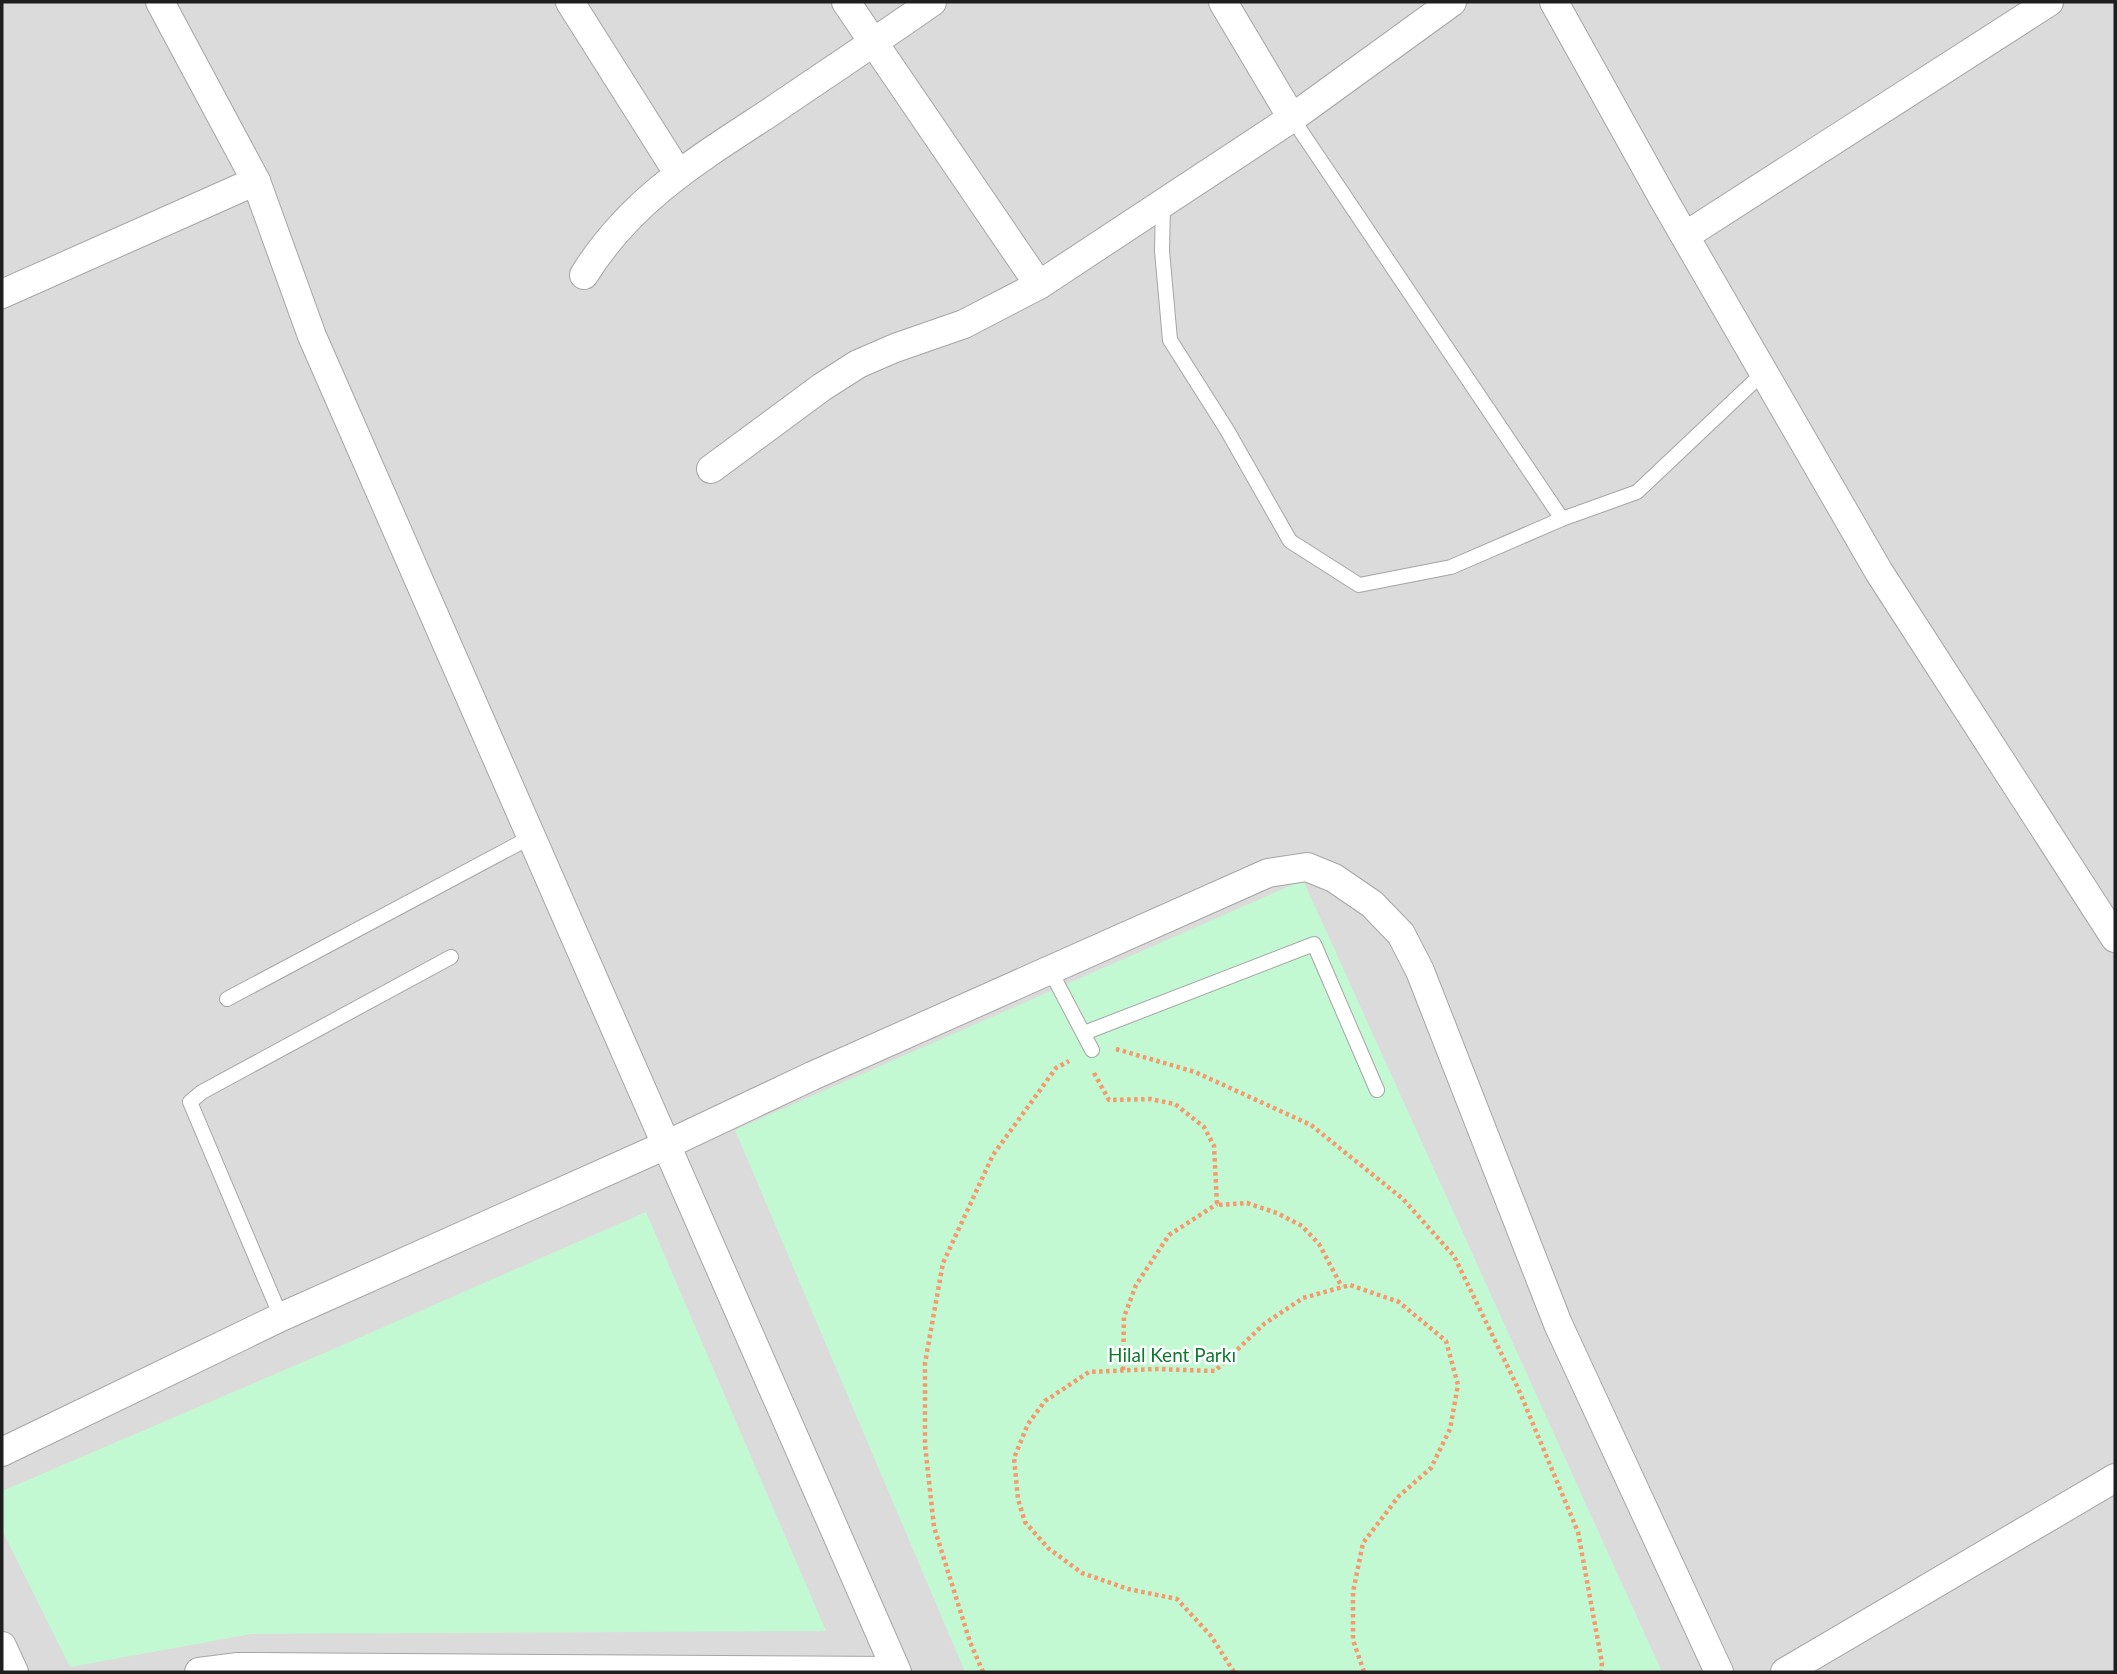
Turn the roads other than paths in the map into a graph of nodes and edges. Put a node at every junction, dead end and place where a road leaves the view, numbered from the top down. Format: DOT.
graph roads {
  1 [pos="160,2"];
  2 [pos="570,2"];
  3 [pos="846,2"];
  4 [pos="932,2"];
  5 [pos="1223,2"];
  6 [pos="1452,2"];
  7 [pos="1554,2"];
  8 [pos="2049,2"];
  9 [pos="873,43"];
  10 [pos="1292,118"];
  11 [pos="678,173"];
  12 [pos="256,181"];
  13 [pos="1163,203"];
  14 [pos="1685,236"];
  15 [pos="584,275"];
  16 [pos="1039,285"];
  17 [pos="2,294"];
  18 [pos="1764,372"];
  19 [pos="712,469"];
  20 [pos="1562,519"];
  21 [pos="531,837"];
  22 [pos="2115,938"];
  23 [pos="451,957"];
  24 [pos="1051,970"];
  25 [pos="227,999"];
  26 [pos="1084,1033"];
  27 [pos="1088,1052"];
  28 [pos="1377,1090"];
  29 [pos="666,1144"];
  30 [pos="281,1317"];
  31 [pos="2,1452"];
  32 [pos="2115,1478"];
  33 [pos="2,1646"];
  34 [pos="344,1671"];
  35 [pos="14,1672"];
  36 [pos="199,1672"];
  37 [pos="896,1672"];
  38 [pos="1719,1672"];
  39 [pos="1784,1672"];
  1 -- 12 [label="street"];
  2 -- 11 [label="street"];
  3 -- 9 [label="street"];
  4 -- 9 [label="street"];
  5 -- 10 [label="street"];
  6 -- 10 [label="street"];
  7 -- 14 [label="street"];
  8 -- 14 [label="street"];
  9 -- 11 [label="street"];
  9 -- 16 [label="street"];
  10 -- 13 [label="street"];
  10 -- 20 [label="lane"];
  11 -- 15 [label="street"];
  12 -- 17 [label="street"];
  12 -- 21 [label="street"];
  13 -- 16 [label="street"];
  13 -- 20 [label="lane"];
  14 -- 18 [label="street"];
  16 -- 19 [label="street"];
  18 -- 20 [label="lane"];
  18 -- 22 [label="street"];
  21 -- 25 [label="lane"];
  21 -- 29 [label="street"];
  23 -- 30 [label="lane"];
  24 -- 26 [label="lane"];
  24 -- 29 [label="street"];
  24 -- 38 [label="street"];
  26 -- 27 [label="lane"];
  26 -- 28 [label="lane"];
  29 -- 30 [label="street"];
  29 -- 37 [label="street"];
  30 -- 31 [label="street"];
  32 -- 39 [label="street"];
  33 -- 35 [label="street"];
  34 -- 36 [label="street"];
  34 -- 37 [label="street"];
}
